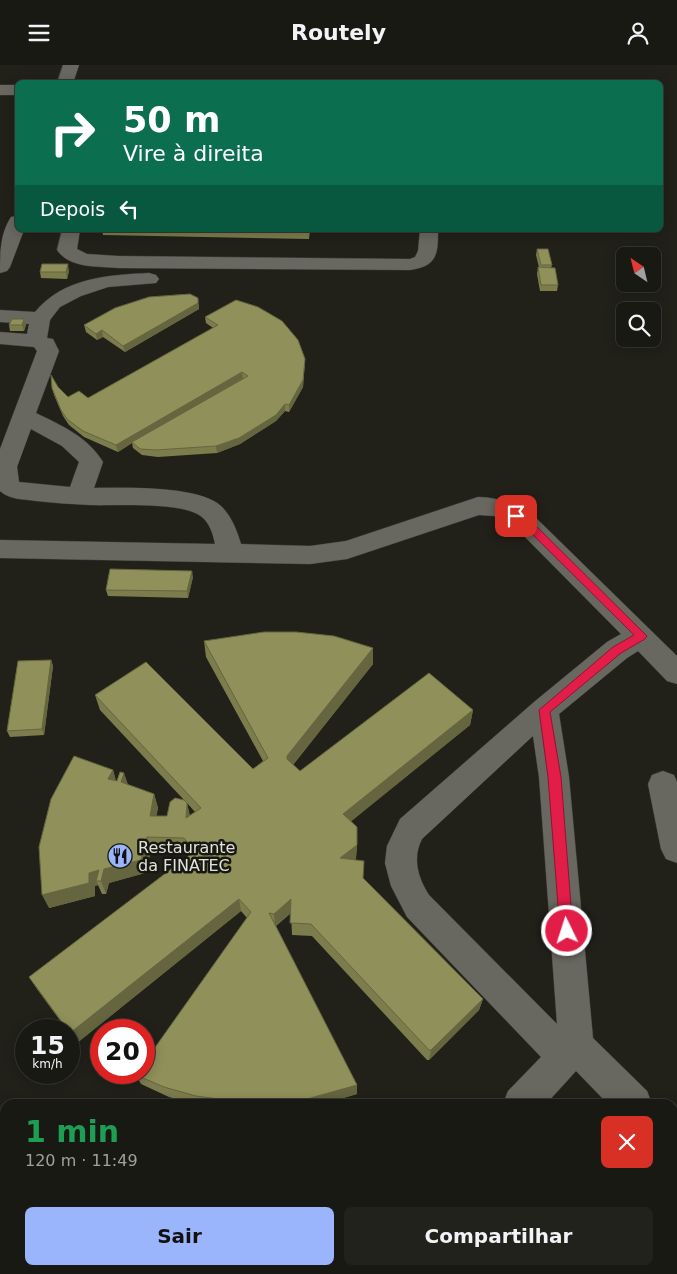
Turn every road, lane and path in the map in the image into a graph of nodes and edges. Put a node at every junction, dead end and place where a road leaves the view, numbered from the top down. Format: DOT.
graph roads {
  1 [pos="71,65"];
  2 [pos="66,80"];
  3 [pos="0,90"];
  4 [pos="15,90"];
  5 [pos="15,226"];
  6 [pos="70,232"];
  7 [pos="429,232"];
  8 [pos="4,246"];
  9 [pos="0,267"];
  10 [pos="280,281"];
  11 [pos="0,316"];
  12 [pos="38,330"];
  13 [pos="0,338"];
  14 [pos="24,416"];
  15 [pos="79,496"];
  16 [pos="0,549"];
  17 [pos="231,553"];
  18 [pos="641,636"];
  19 [pos="677,673"];
  20 [pos="544,710"];
  21 [pos="663,784"];
  22 [pos="677,849"];
  23 [pos="570,1052"];
  24 [pos="526,1099"];
  25 [pos="628,1099"];
  1 -- 2 [label="street"];
  3 -- 4 [label="street"];
  5 -- 8 [label="street"];
  6 -- 7 [label="street"];
  8 -- 9 [label="street"];
  10 -- 12 [label="street"];
  11 -- 12 [label="street"];
  12 -- 13 [label="street"];
  12 -- 14 [label="street"];
  14 -- 15 [label="street"];
  14 -- 15 [label="street"];
  15 -- 17 [label="street"];
  16 -- 17 [label="street"];
  17 -- 18 [label="street"];
  18 -- 19 [label="street"];
  18 -- 20 [label="street"];
  20 -- 23 [label="street"];
  20 -- 23 [label="street"];
  21 -- 22 [label="street"];
  23 -- 24 [label="street"];
  23 -- 25 [label="street"];
}
